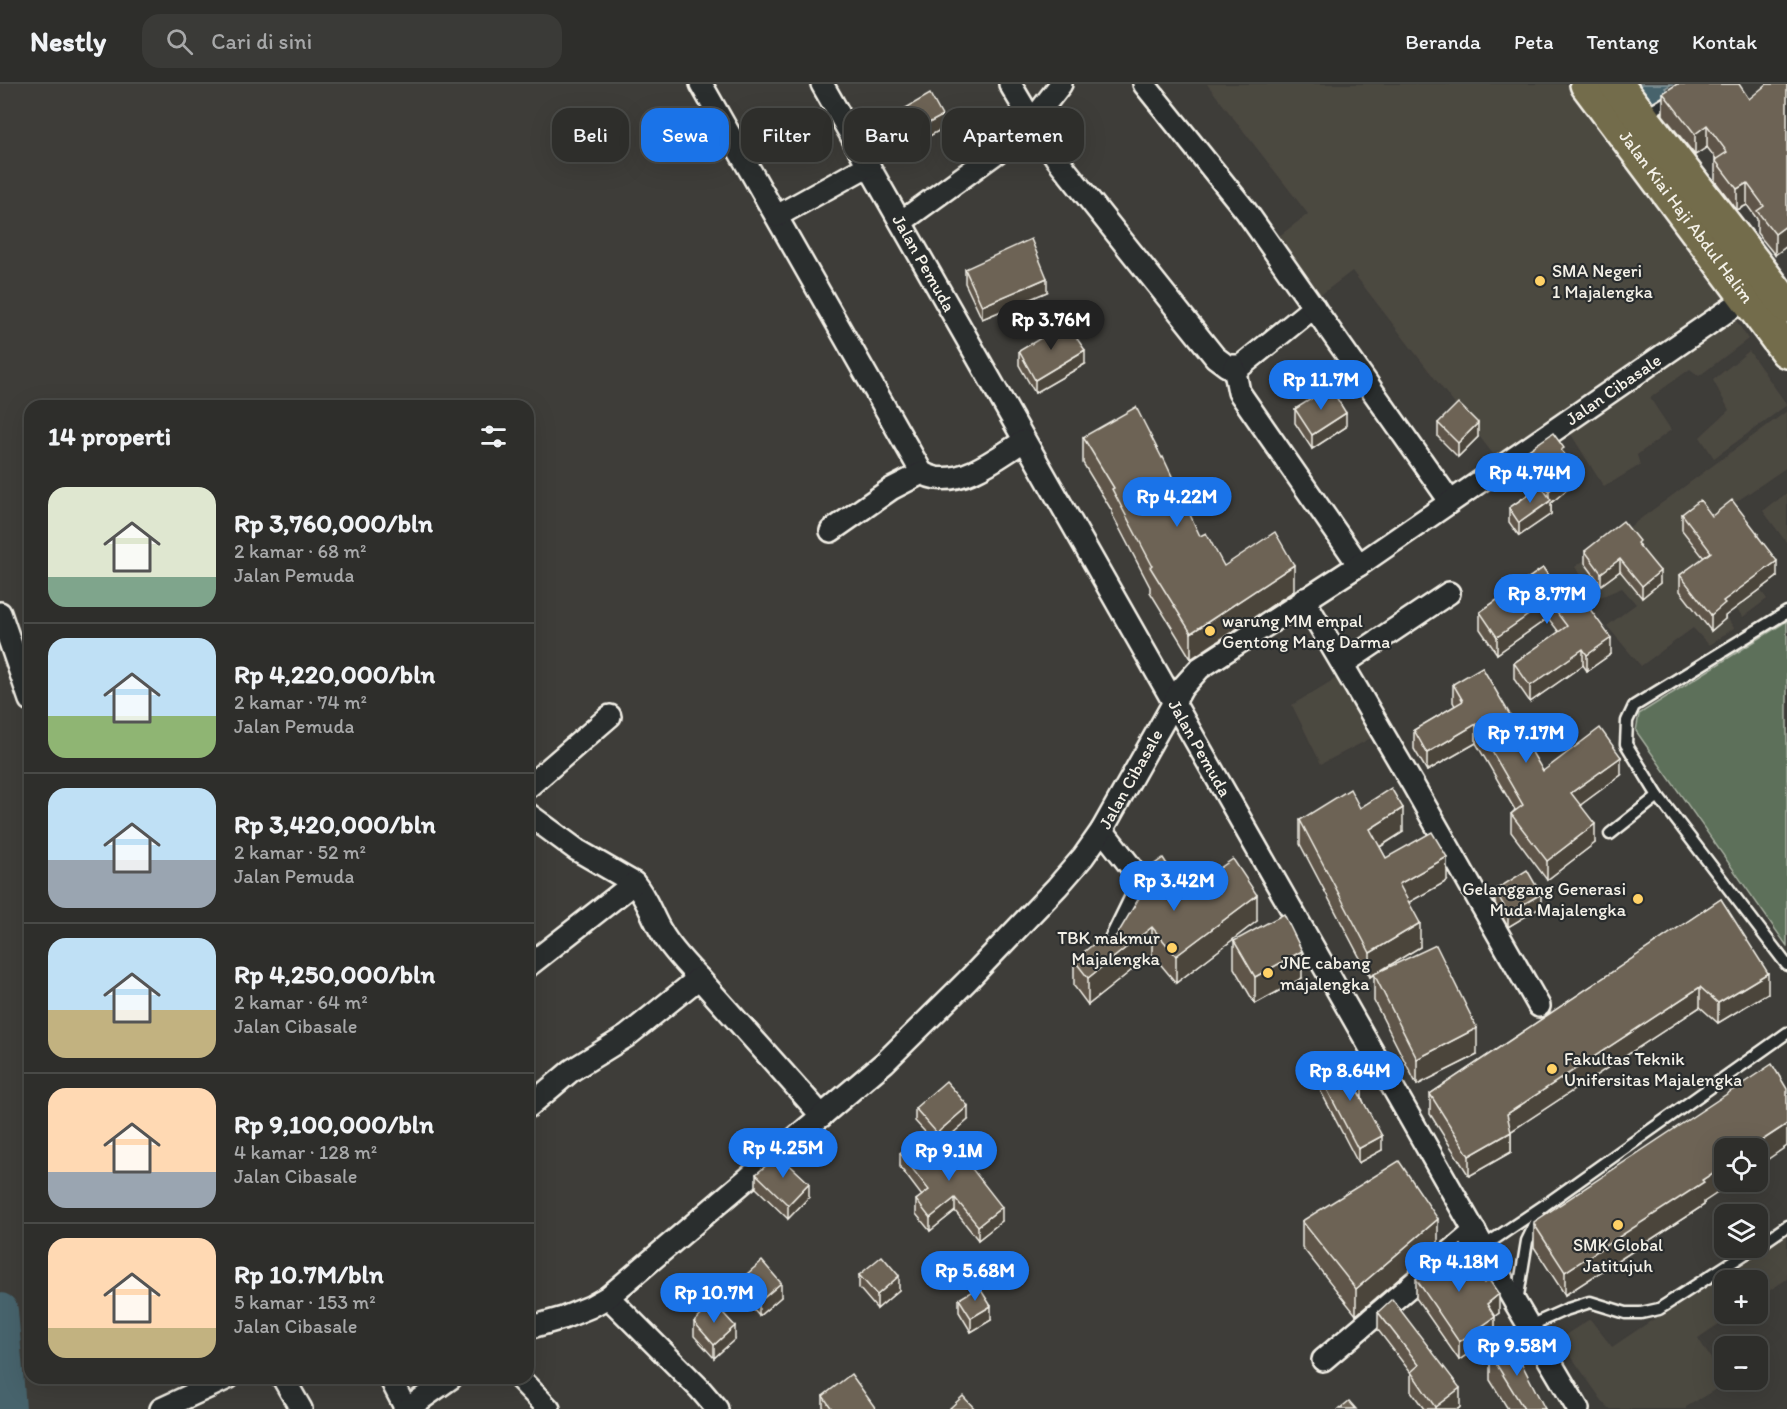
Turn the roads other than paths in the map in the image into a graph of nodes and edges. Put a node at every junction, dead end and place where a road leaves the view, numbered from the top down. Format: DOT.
graph roads {
  1 [pos="701,84"];
  2 [pos="822,84"];
  3 [pos="1010,84"];
  4 [pos="1061,84"];
  5 [pos="1144,84"];
  6 [pos="1587,84"];
  7 [pos="1616,84"];
  8 [pos="1695,84"];
  9 [pos="1024,108"];
  10 [pos="1042,108"];
  11 [pos="1641,117"];
  12 [pos="984,162"];
  13 [pos="1059,162"];
  14 [pos="869,165"];
  15 [pos="777,216"];
  16 [pos="901,222"];
  17 [pos="1746,298"];
  18 [pos="1787,306"];
  19 [pos="1314,307"];
  20 [pos="1787,351"];
  21 [pos="1234,367"];
  22 [pos="1024,441"];
  23 [pos="922,473"];
  24 [pos="1450,501"];
  25 [pos="831,531"];
  26 [pos="1359,564"];
  27 [pos="1449,593"];
  28 [pos="1304,599"];
  29 [pos="1787,612"];
  30 [pos="0,613"];
  31 [pos="1343,664"];
  32 [pos="24,683"];
  33 [pos="1175,704"];
  34 [pos="610,716"];
  35 [pos="534,782"];
  36 [pos="1658,796"];
  37 [pos="534,818"];
  38 [pos="1101,830"];
  39 [pos="1610,834"];
  40 [pos="634,883"];
  41 [pos="1107,954"];
  42 [pos="534,961"];
  43 [pos="1787,965"];
  44 [pos="699,978"];
  45 [pos="1539,1006"];
  46 [pos="1787,1034"];
  47 [pos="534,1102"];
  48 [pos="822,1116"];
  49 [pos="1545,1205"];
  50 [pos="1787,1226"];
  51 [pos="1479,1239"];
  52 [pos="1768,1239"];
  53 [pos="1739,1258"];
  54 [pos="608,1297"];
  55 [pos="1516,1304"];
  56 [pos="534,1326"];
  57 [pos="1529,1326"];
  58 [pos="1323,1360"];
  59 [pos="215,1384"];
  60 [pos="286,1384"];
  61 [pos="393,1384"];
  62 [pos="442,1384"];
  63 [pos="525,1384"];
  64 [pos="161,1409"];
  65 [pos="301,1409"];
  66 [pos="406,1409"];
  67 [pos="549,1409"];
  68 [pos="717,1409"];
  69 [pos="1578,1409"];
  1 -- 15 [label="street"];
  2 -- 14 [label="street, Jalan Pemuda"];
  3 -- 9 [label="street"];
  4 -- 10 [label="street"];
  5 -- 19 [label="street"];
  6 -- 17 [label="main road, Jalan Kiai Haji Abdul Halim"];
  7 -- 11 [label="main road, Jalan Kiai Haji Abdul Halim"];
  8 -- 11 [label="lane"];
  11 -- 18 [label="main road, Jalan Kiai Haji Abdul Halim"];
  12 -- 16 [label="street"];
  13 -- 21 [label="street"];
  14 -- 15 [label="street"];
  14 -- 16 [label="street, Jalan Pemuda"];
  15 -- 23 [label="street"];
  16 -- 22 [label="street, Jalan Pemuda"];
  17 -- 20 [label="main road, Jalan Kiai Haji Abdul Halim"];
  17 -- 24 [label="street, Jalan Cibasale"];
  19 -- 21 [label="street"];
  19 -- 24 [label="street"];
  21 -- 26 [label="street"];
  22 -- 23 [label="street"];
  22 -- 33 [label="street, Jalan Pemuda"];
  23 -- 25 [label="street"];
  24 -- 26 [label="street, Jalan Cibasale"];
  26 -- 28 [label="street, Jalan Cibasale"];
  27 -- 31 [label="street"];
  28 -- 31 [label="street"];
  28 -- 33 [label="street, Jalan Cibasale"];
  29 -- 36 [label="lane"];
  30 -- 32 [label="street"];
  31 -- 45 [label="street"];
  33 -- 38 [label="street, Jalan Cibasale"];
  33 -- 51 [label="street, Jalan Pemuda"];
  34 -- 35 [label="street"];
  36 -- 39 [label="lane"];
  36 -- 43 [label="lane"];
  37 -- 40 [label="street"];
  38 -- 41 [label="street"];
  38 -- 48 [label="street, Jalan Cibasale"];
  40 -- 42 [label="street"];
  40 -- 44 [label="street"];
  44 -- 47 [label="street"];
  44 -- 48 [label="street"];
  46 -- 49 [label="lane"];
  48 -- 54 [label="street, Jalan Cibasale"];
  49 -- 51 [label="lane"];
  49 -- 55 [label="lane"];
  50 -- 52 [label="lane"];
  51 -- 55 [label="street, Jalan Pemuda"];
  51 -- 58 [label="street"];
  53 -- 57 [label="lane"];
  54 -- 56 [label="street, Jalan Cibasale"];
  54 -- 68 [label="street"];
  55 -- 57 [label="street, Jalan Pemuda"];
  57 -- 69 [label="street, Jalan Pemuda"];
  59 -- 64 [label="street"];
  60 -- 65 [label="street"];
  61 -- 66 [label="street"];
  62 -- 66 [label="street"];
  63 -- 67 [label="street"];
}
